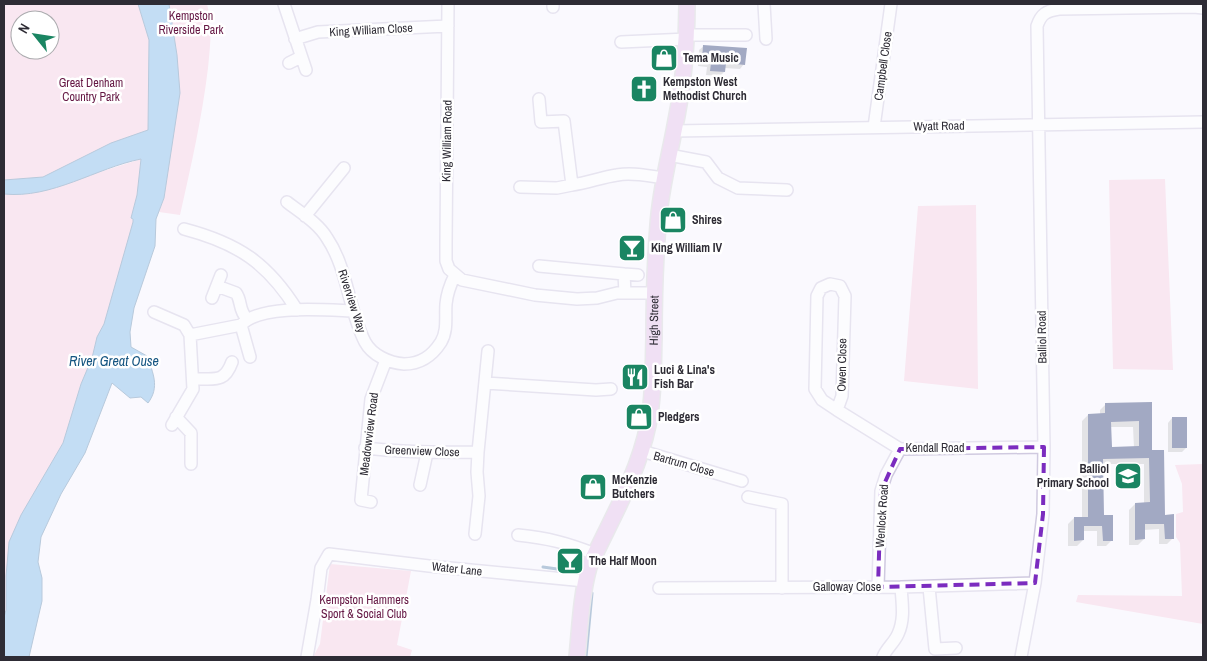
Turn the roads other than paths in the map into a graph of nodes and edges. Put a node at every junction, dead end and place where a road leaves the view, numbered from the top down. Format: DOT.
graph roads {
  1 [pos="284,4"];
  2 [pos="448,4"];
  3 [pos="687,4"];
  4 [pos="764,4"];
  5 [pos="891,4"];
  6 [pos="1203,8"];
  7 [pos="448,26"];
  8 [pos="746,35"];
  9 [pos="687,37"];
  10 [pos="295,39"];
  11 [pos="766,39"];
  12 [pos="621,42"];
  13 [pos="301,57"];
  14 [pos="289,63"];
  15 [pos="306,70"];
  16 [pos="539,99"];
  17 [pos="1203,122"];
  18 [pos="1038,124"];
  19 [pos="874,128"];
  20 [pos="674,132"];
  21 [pos="669,155"];
  22 [pos="344,168"];
  23 [pos="664,178"];
  24 [pos="572,185"];
  25 [pos="520,187"];
  26 [pos="787,190"];
  27 [pos="287,202"];
  28 [pos="305,216"];
  29 [pos="184,229"];
  30 [pos="539,266"];
  31 [pos="624,274"];
  32 [pos="455,275"];
  33 [pos="638,275"];
  34 [pos="625,293"];
  35 [pos="654,293"];
  36 [pos="212,298"];
  37 [pos="296,310"];
  38 [pos="154,312"];
  39 [pos="353,312"];
  40 [pos="244,322"];
  41 [pos="190,335"];
  42 [pos="488,351"];
  43 [pos="250,357"];
  44 [pos="386,360"];
  45 [pos="232,362"];
  46 [pos="194,379"];
  47 [pos="485,383"];
  48 [pos="611,389"];
  49 [pos="837,410"];
  50 [pos="1044,447"];
  51 [pos="366,448"];
  52 [pos="900,449"];
  53 [pos="642,451"];
  54 [pos="478,452"];
  55 [pos="427,453"];
  56 [pos="191,464"];
  57 [pos="742,481"];
  58 [pos="420,486"];
  59 [pos="748,497"];
  60 [pos="372,502"];
  61 [pos="474,534"];
  62 [pos="518,535"];
  63 [pos="595,554"];
  64 [pos="585,581"];
  65 [pos="1035,583"];
  66 [pos="878,587"];
  67 [pos="901,587"];
  68 [pos="929,587"];
  69 [pos="659,588"];
  70 [pos="782,588"];
  71 [pos="956,648"];
  72 [pos="307,657"];
  73 [pos="577,657"];
  74 [pos="883,657"];
  75 [pos="1021,657"];
  1 -- 10 [label="street"];
  2 -- 7 [label="street, King William Road"];
  3 -- 9 [label="main road, High Street"];
  4 -- 11 [label="street"];
  5 -- 19 [label="street, Campbell Close"];
  6 -- 18 [label="street, Balliol Road"];
  7 -- 10 [label="street, King William Close"];
  7 -- 32 [label="street, King William Road"];
  8 -- 9 [label="street"];
  9 -- 12 [label="street"];
  9 -- 20 [label="main road, High Street"];
  10 -- 13 [label="street"];
  13 -- 14 [label="street"];
  13 -- 15 [label="street"];
  16 -- 24 [label="street"];
  17 -- 18 [label="street, Wyatt Road"];
  18 -- 19 [label="street, Wyatt Road"];
  18 -- 50 [label="street, Balliol Road"];
  19 -- 20 [label="street, Wyatt Road"];
  20 -- 21 [label="main road, High Street"];
  21 -- 23 [label="main road, High Street"];
  21 -- 26 [label="street"];
  22 -- 28 [label="street"];
  23 -- 24 [label="street"];
  23 -- 35 [label="main road, High Street"];
  24 -- 25 [label="street"];
  27 -- 28 [label="street, Riverview Way"];
  28 -- 39 [label="street, Riverview Way"];
  29 -- 37 [label="street"];
  30 -- 31 [label="street"];
  31 -- 33 [label="street"];
  31 -- 34 [label="street"];
  32 -- 34 [label="street"];
  32 -- 44 [label="street"];
  34 -- 35 [label="street"];
  35 -- 53 [label="main road, High Street"];
  36 -- 40 [label="street"];
  37 -- 39 [label="street"];
  37 -- 40 [label="street"];
  38 -- 41 [label="street"];
  39 -- 44 [label="street, Riverview Way"];
  40 -- 41 [label="street"];
  40 -- 43 [label="street"];
  41 -- 46 [label="street"];
  42 -- 47 [label="street, Greenview Close"];
  44 -- 51 [label="street, Meadowview Road"];
  45 -- 46 [label="street"];
  46 -- 56 [label="street"];
  47 -- 48 [label="street"];
  47 -- 54 [label="street, Greenview Close"];
  49 -- 49 [label="street, Owen Close"];
  49 -- 52 [label="street, Kendall Road"];
  50 -- 52 [label="street, Kendall Road"];
  50 -- 65 [label="street, Balliol Road"];
  51 -- 55 [label="street, Greenview Close"];
  51 -- 60 [label="street, Meadowview Road"];
  52 -- 66 [label="street, Wenlock Road"];
  53 -- 57 [label="street, Bartrum Close"];
  53 -- 63 [label="main road, High Street"];
  54 -- 55 [label="street, Greenview Close"];
  54 -- 61 [label="street, Greenview Close"];
  55 -- 58 [label="street"];
  59 -- 70 [label="street"];
  62 -- 63 [label="street"];
  63 -- 64 [label="main road, High Street"];
  64 -- 72 [label="street, Water Lane"];
  64 -- 73 [label="main road, High Street"];
  65 -- 68 [label="street, Galloway Close"];
  65 -- 75 [label="street, Balliol Road"];
  66 -- 67 [label="street, Galloway Close"];
  66 -- 70 [label="street, Galloway Close"];
  67 -- 68 [label="street, Galloway Close"];
  67 -- 74 [label="street"];
  68 -- 71 [label="street"];
  69 -- 70 [label="street, Galloway Close"];
}
